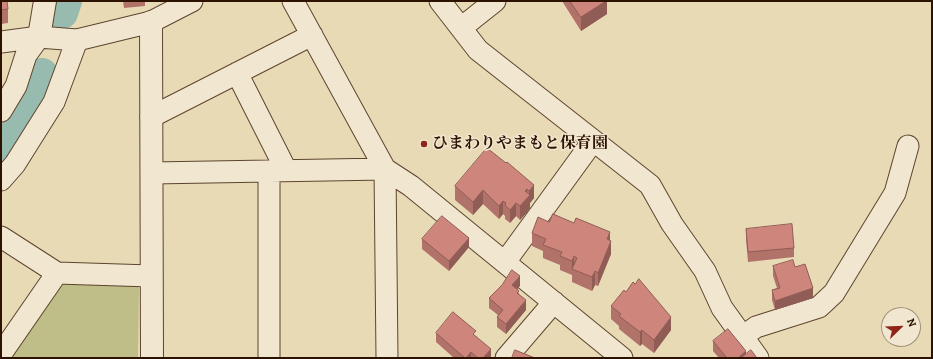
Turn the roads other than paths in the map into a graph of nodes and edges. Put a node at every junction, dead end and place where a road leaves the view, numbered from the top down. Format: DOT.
graph roads {
  1 [pos="45,1"];
  2 [pos="192,1"];
  3 [pos="293,1"];
  4 [pos="440,1"];
  5 [pos="495,1"];
  6 [pos="151,22"];
  7 [pos="461,28"];
  8 [pos="312,35"];
  9 [pos="39,36"];
  10 [pos="77,40"];
  11 [pos="1,42"];
  12 [pos="237,73"];
  13 [pos="1,111"];
  14 [pos="151,117"];
  15 [pos="594,141"];
  16 [pos="908,146"];
  17 [pos="384,169"];
  18 [pos="277,170"];
  19 [pos="152,173"];
  20 [pos="1,180"];
  21 [pos="1,236"];
  22 [pos="505,262"];
  23 [pos="57,273"];
  24 [pos="151,276"];
  25 [pos="554,302"];
  26 [pos="742,337"];
  27 [pos="1,354"];
  28 [pos="152,358"];
  29 [pos="269,358"];
  30 [pos="387,358"];
  31 [pos="506,358"];
  32 [pos="622,358"];
  33 [pos="758,358"];
  1 -- 9 [label="street"];
  2 -- 6 [label="street"];
  3 -- 8 [label="street"];
  4 -- 7 [label="street"];
  5 -- 7 [label="street"];
  6 -- 10 [label="street"];
  6 -- 14 [label="street"];
  7 -- 15 [label="street"];
  8 -- 12 [label="street"];
  8 -- 17 [label="street"];
  9 -- 10 [label="street"];
  9 -- 11 [label="street"];
  9 -- 13 [label="street"];
  10 -- 20 [label="street"];
  12 -- 14 [label="street"];
  12 -- 18 [label="street"];
  14 -- 19 [label="street"];
  15 -- 22 [label="street"];
  15 -- 26 [label="street"];
  16 -- 26 [label="street"];
  17 -- 18 [label="street"];
  17 -- 22 [label="street"];
  17 -- 30 [label="street"];
  18 -- 19 [label="street"];
  18 -- 29 [label="street"];
  19 -- 24 [label="street"];
  21 -- 23 [label="street"];
  22 -- 25 [label="street"];
  23 -- 24 [label="street"];
  23 -- 27 [label="street"];
  24 -- 28 [label="street"];
  25 -- 31 [label="street"];
  25 -- 32 [label="street"];
  26 -- 33 [label="street"];
}
